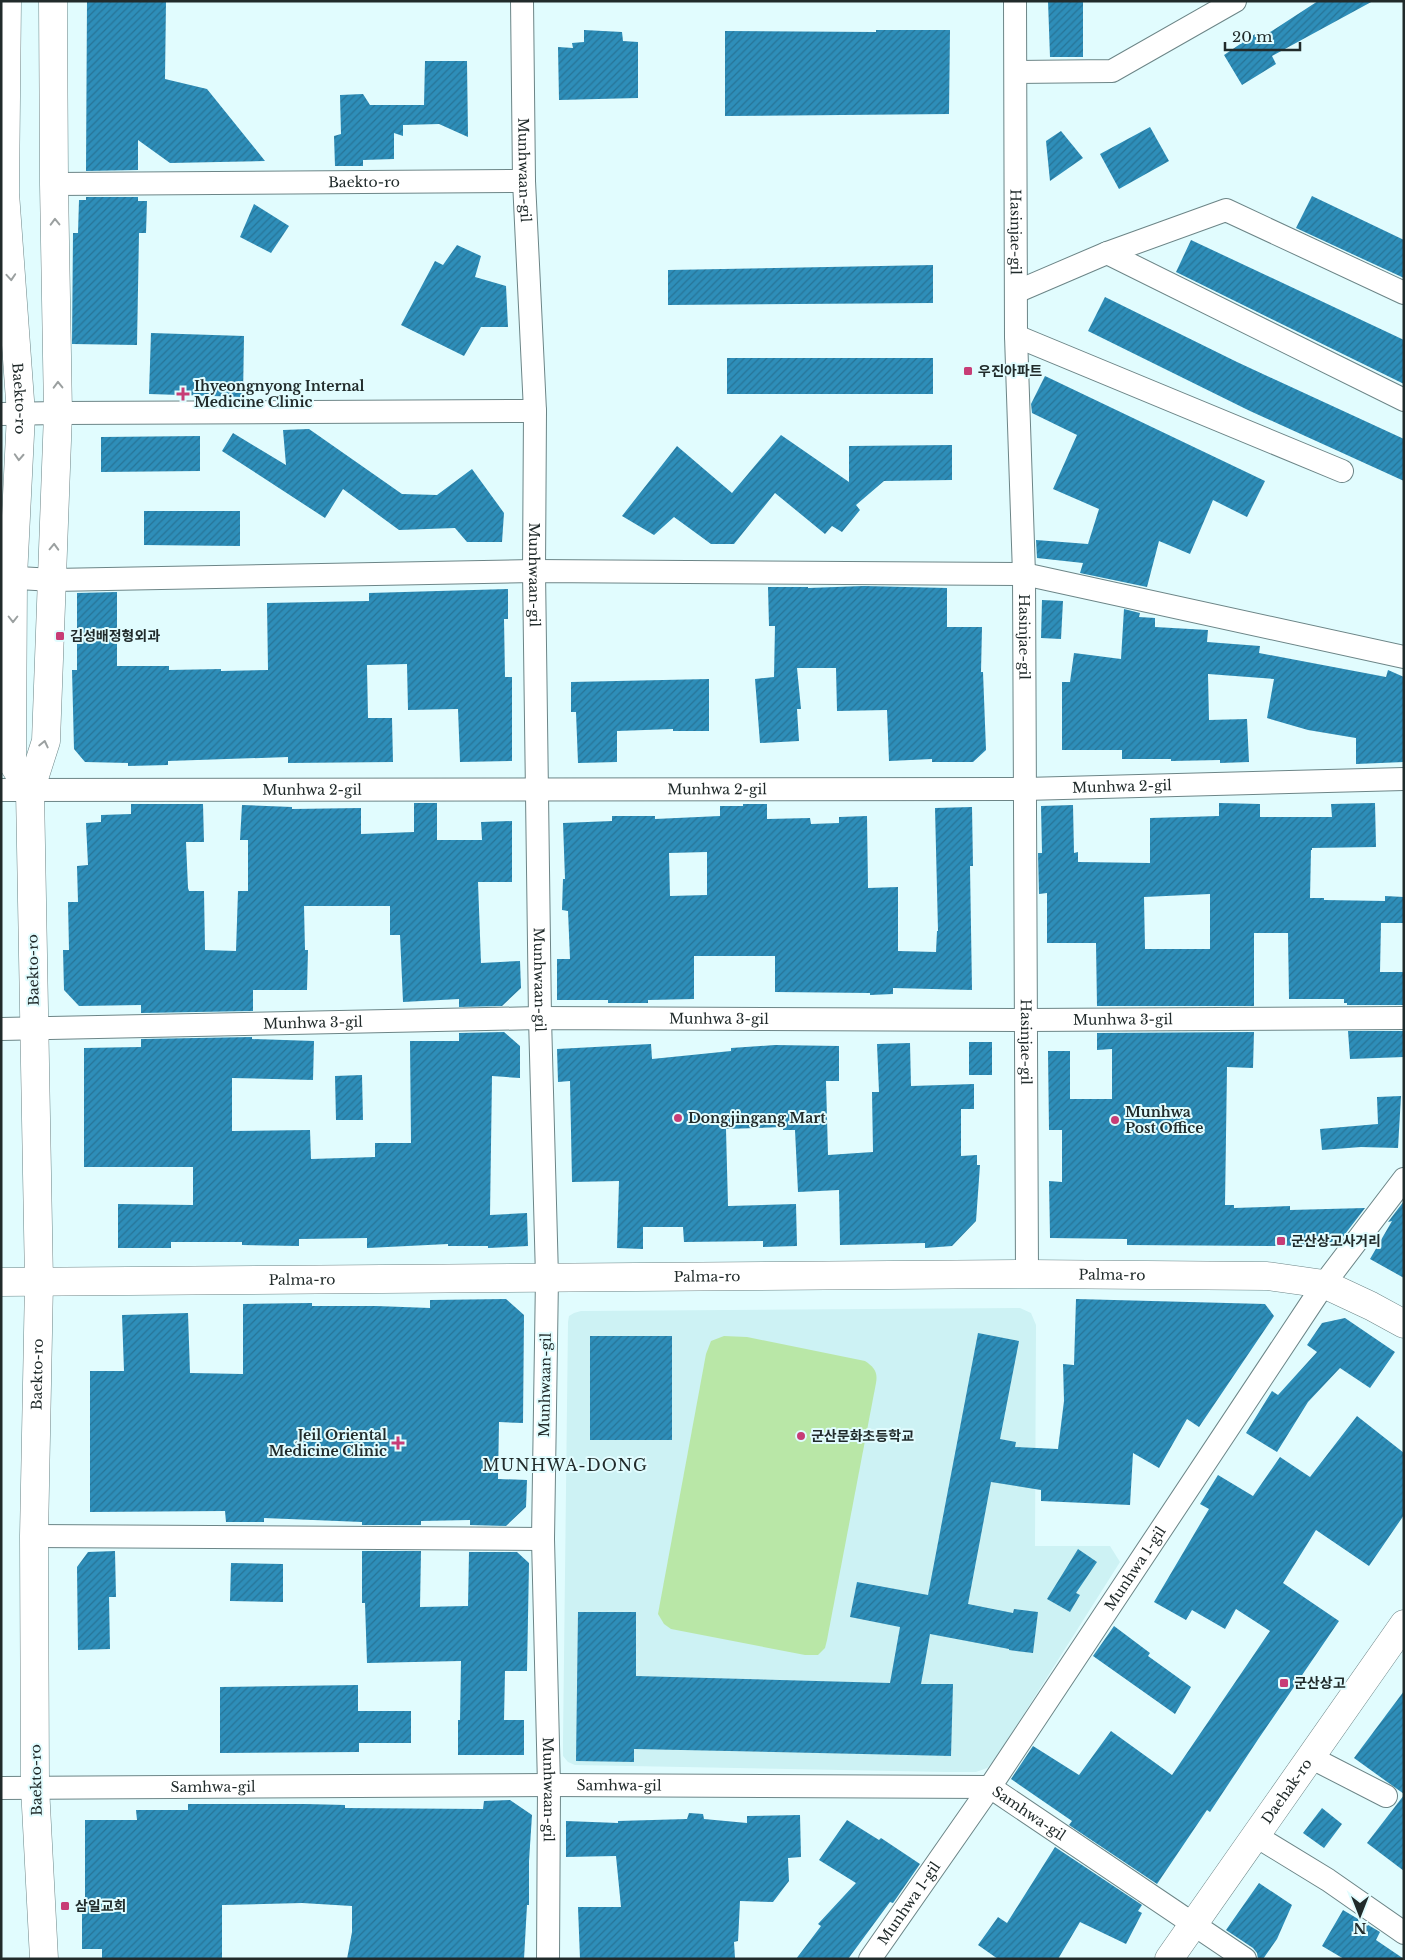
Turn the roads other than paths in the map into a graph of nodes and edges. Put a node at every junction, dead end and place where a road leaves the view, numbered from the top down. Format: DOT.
graph roads {
  1 [pos="7,1"];
  2 [pos="53,1"];
  3 [pos="522,1"];
  4 [pos="1015,1"];
  5 [pos="1235,1"];
  6 [pos="1016,72"];
  7 [pos="524,181"];
  8 [pos="54,184"];
  9 [pos="1107,253"];
  10 [pos="1016,292"];
  11 [pos="1404,293"];
  12 [pos="1016,336"];
  13 [pos="1404,400"];
  14 [pos="535,411"];
  15 [pos="58,413"];
  16 [pos="11,414"];
  17 [pos="1342,471"];
  18 [pos="534,571"];
  19 [pos="1024,574"];
  20 [pos="7,577"];
  21 [pos="52,580"];
  22 [pos="1404,657"];
  23 [pos="1404,779"];
  24 [pos="538,789"];
  25 [pos="1025,789"];
  26 [pos="1,790"];
  27 [pos="30,791"];
  28 [pos="540,1018"];
  29 [pos="1404,1018"];
  30 [pos="1025,1020"];
  31 [pos="1,1028"];
  32 [pos="34,1029"];
  33 [pos="1404,1179"];
  34 [pos="1027,1274"];
  35 [pos="546,1277"];
  36 [pos="1,1282"];
  37 [pos="39,1282"];
  38 [pos="1324,1284"];
  39 [pos="1404,1324"];
  40 [pos="34,1536"];
  41 [pos="544,1539"];
  42 [pos="1404,1624"];
  43 [pos="1310,1757"];
  44 [pos="548,1785"];
  45 [pos="35,1787"];
  46 [pos="990,1787"];
  47 [pos="1,1788"];
  48 [pos="1386,1796"];
  49 [pos="1256,1836"];
  50 [pos="1192,1924"];
  51 [pos="1404,1933"];
  52 [pos="44,1959"];
  53 [pos="548,1959"];
  54 [pos="870,1959"];
  55 [pos="1169,1959"];
  56 [pos="1245,1959"];
  1 -- 16 [label="street, Baekto-ro, one-way"];
  2 -- 8 [label="street, Baekto-ro"];
  3 -- 7 [label="street, Munhwaan-gil"];
  4 -- 6 [label="street, Hasinjae-gil"];
  5 -- 6 [label="street"];
  6 -- 10 [label="street, Hasinjae-gil"];
  7 -- 8 [label="street, Baekto-ro"];
  7 -- 14 [label="street, Munhwaan-gil"];
  15 -- 8 [label="street, Baekto-ro, one-way"];
  9 -- 10 [label="street"];
  9 -- 11 [label="street"];
  9 -- 13 [label="street"];
  10 -- 12 [label="street, Hasinjae-gil"];
  12 -- 17 [label="street"];
  12 -- 19 [label="street, Hasinjae-gil"];
  14 -- 15 [label="street"];
  14 -- 18 [label="street, Munhwaan-gil"];
  15 -- 16 [label="street"];
  21 -- 15 [label="street, Baekto-ro, one-way"];
  16 -- 20 [label="street, Baekto-ro, one-way"];
  18 -- 19 [label="street"];
  18 -- 21 [label="street"];
  18 -- 24 [label="street, Munhwaan-gil"];
  19 -- 22 [label="street"];
  19 -- 25 [label="street, Hasinjae-gil"];
  20 -- 21 [label="street"];
  20 -- 27 [label="street, Baekto-ro, one-way"];
  27 -- 21 [label="street, Baekto-ro, one-way"];
  23 -- 25 [label="street, Munhwa 2-gil"];
  24 -- 25 [label="street, Munhwa 2-gil"];
  24 -- 27 [label="street, Munhwa 2-gil"];
  24 -- 28 [label="street, Munhwaan-gil"];
  25 -- 30 [label="street, Hasinjae-gil"];
  26 -- 27 [label="street, Munhwa 2-gil"];
  27 -- 32 [label="street, Baekto-ro"];
  28 -- 30 [label="street, Munhwa 3-gil"];
  28 -- 32 [label="street, Munhwa 3-gil"];
  28 -- 35 [label="street, Munhwaan-gil"];
  29 -- 30 [label="street, Munhwa 3-gil"];
  30 -- 34 [label="street, Hasinjae-gil"];
  31 -- 32 [label="street, Munhwa 3-gil"];
  32 -- 37 [label="street, Baekto-ro"];
  33 -- 38 [label="street, Munhwa 1-gil"];
  34 -- 35 [label="street, Palma-ro"];
  34 -- 38 [label="street, Palma-ro"];
  35 -- 37 [label="street, Palma-ro"];
  35 -- 41 [label="street, Munhwaan-gil"];
  36 -- 37 [label="street, Palma-ro"];
  37 -- 40 [label="street, Baekto-ro"];
  38 -- 39 [label="street, Palma-ro"];
  38 -- 46 [label="street, Munhwa 1-gil"];
  40 -- 41 [label="street"];
  40 -- 45 [label="street, Baekto-ro"];
  41 -- 44 [label="street, Munhwaan-gil"];
  42 -- 43 [label="street, Daehak-ro"];
  43 -- 48 [label="street"];
  43 -- 49 [label="street, Daehak-ro"];
  44 -- 45 [label="street, Samhwa-gil"];
  44 -- 46 [label="street, Samhwa-gil"];
  44 -- 53 [label="street, Munhwaan-gil"];
  45 -- 47 [label="street, Samhwa-gil"];
  45 -- 52 [label="street, Baekto-ro"];
  46 -- 50 [label="street, Samhwa-gil"];
  46 -- 54 [label="street, Munhwa 1-gil"];
  49 -- 50 [label="street, Daehak-ro"];
  49 -- 51 [label="street"];
  50 -- 55 [label="street, Daehak-ro"];
  50 -- 56 [label="street, Samhwa-gil"];
}
